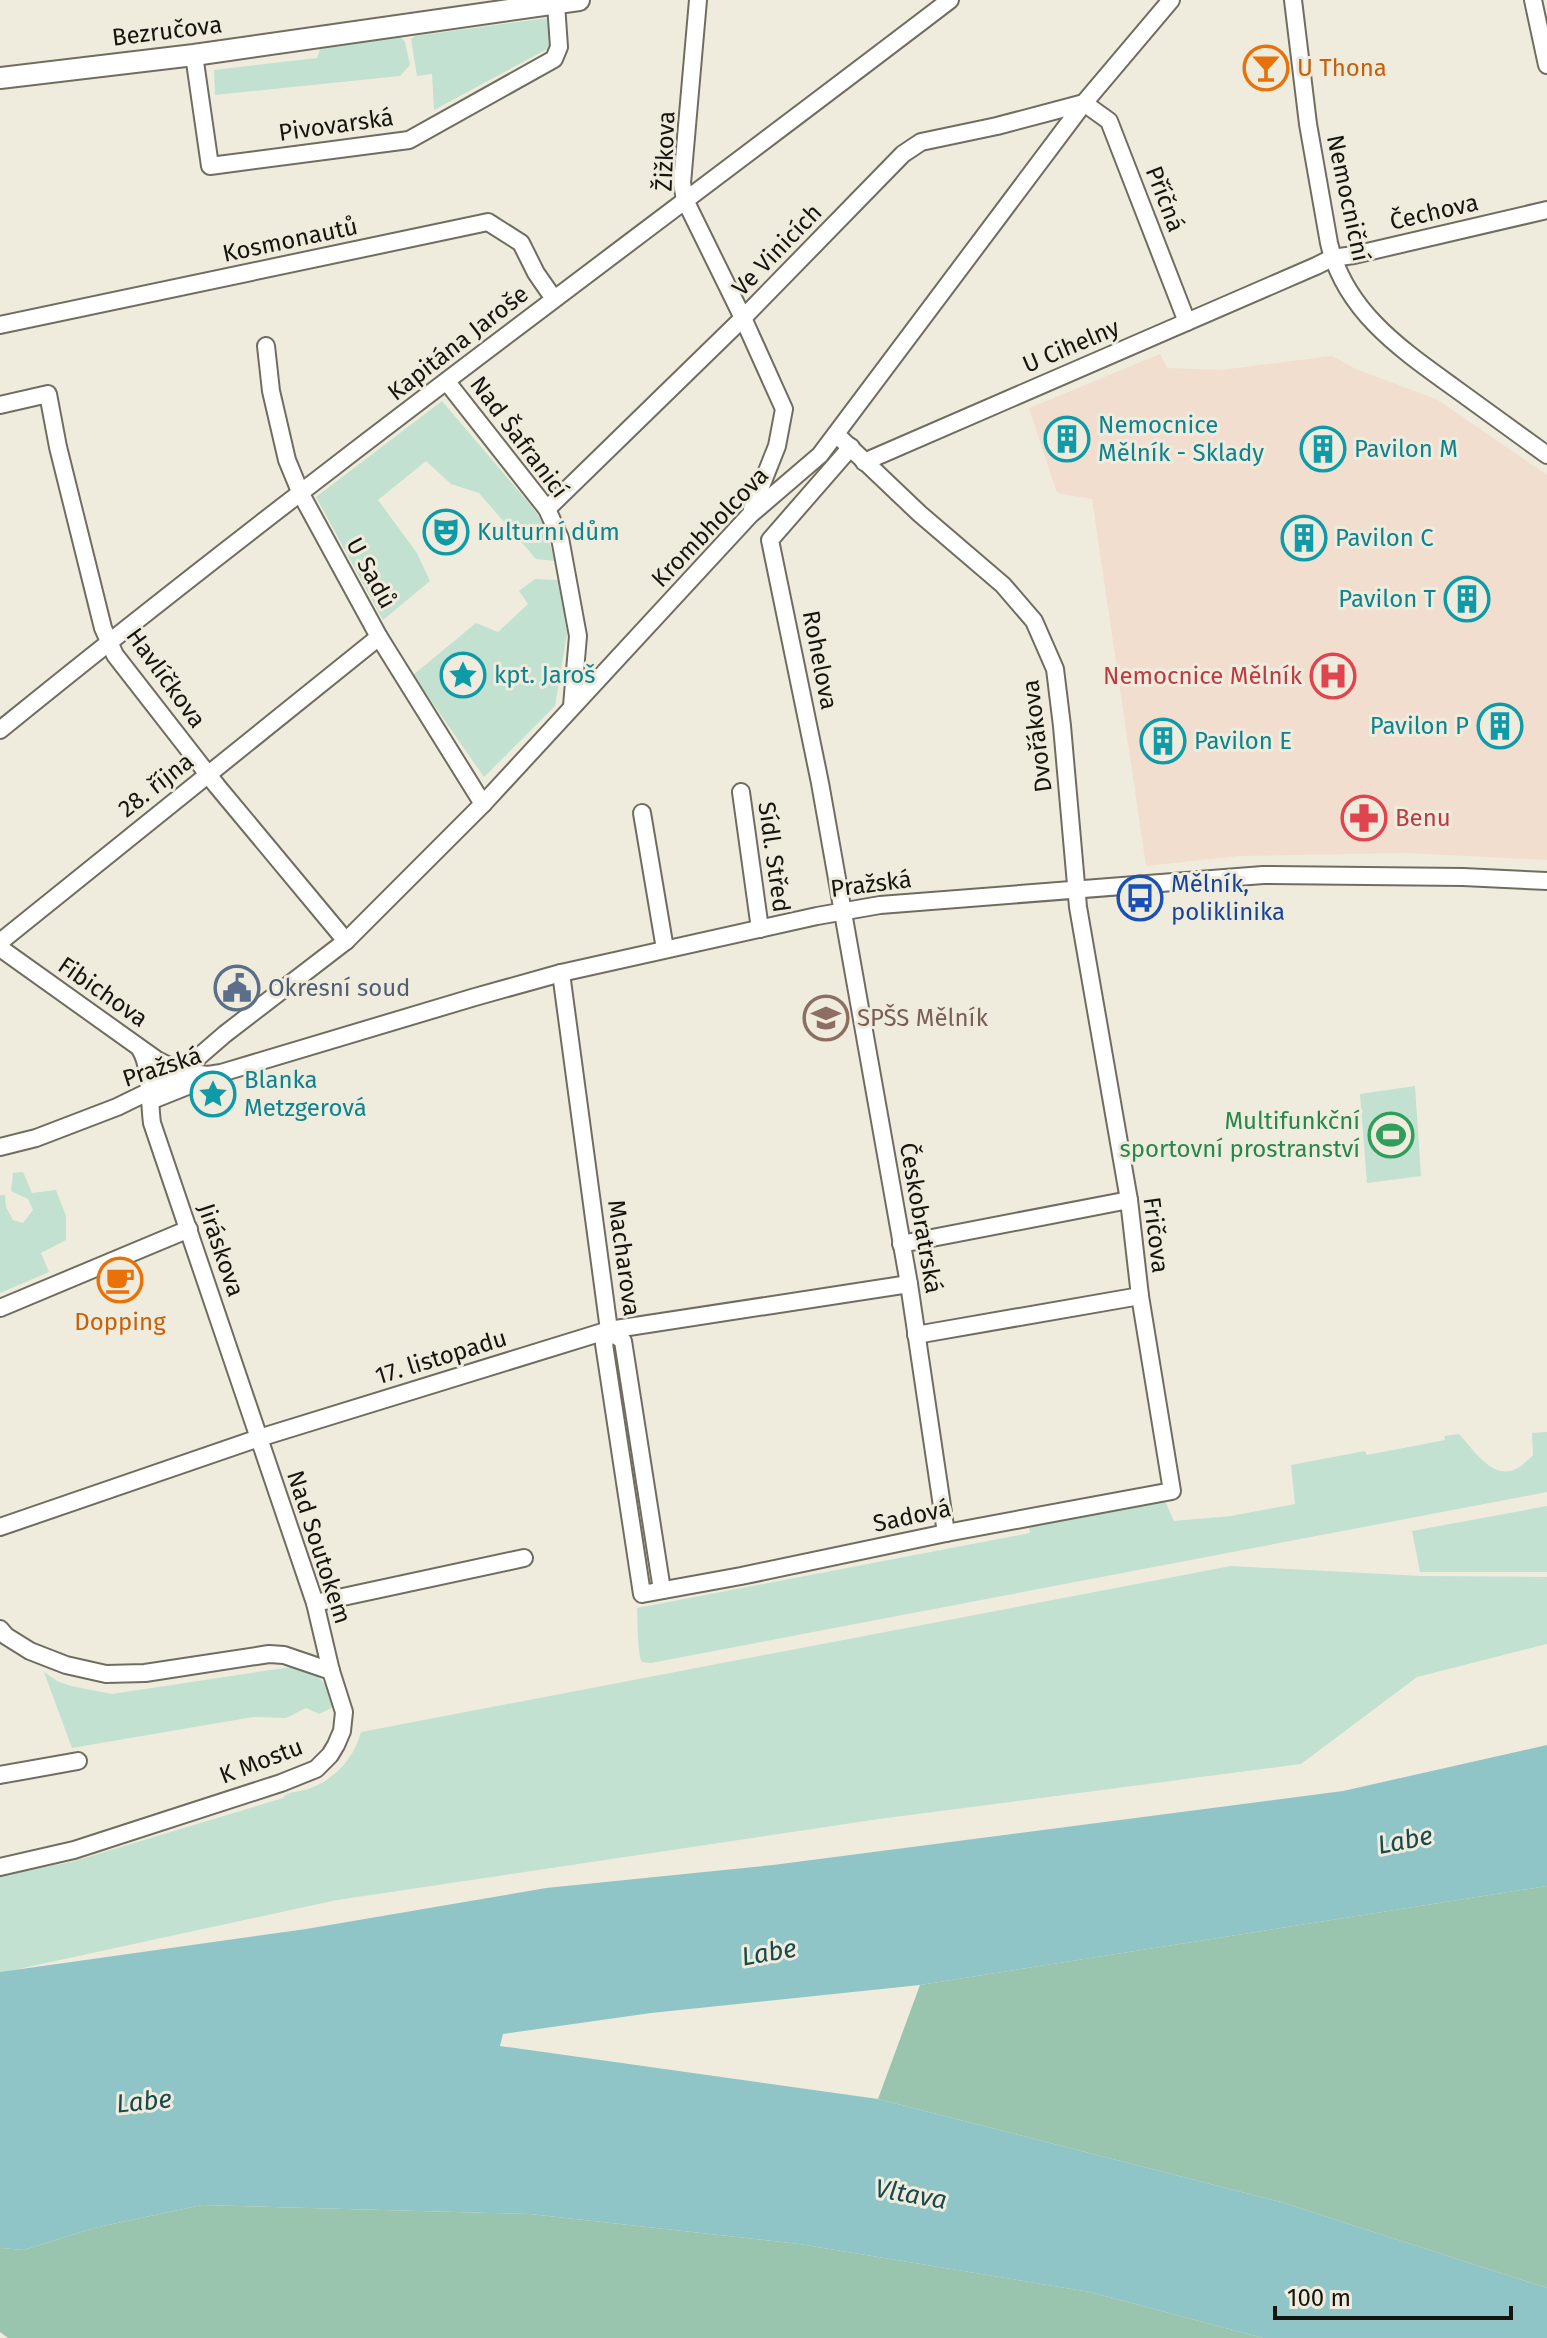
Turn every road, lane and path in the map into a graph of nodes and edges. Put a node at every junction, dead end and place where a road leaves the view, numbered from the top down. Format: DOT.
graph roads {
  1 [pos="579,0"];
  2 [pos="698,0"];
  3 [pos="950,0"];
  4 [pos="1171,0"];
  5 [pos="1293,0"];
  6 [pos="1533,0"];
  7 [pos="556,4"];
  8 [pos="194,55"];
  9 [pos="1547,65"];
  10 [pos="0,78"];
  11 [pos="1084,103"];
  12 [pos="685,200"];
  13 [pos="1547,210"];
  14 [pos="1332,258"];
  15 [pos="554,299"];
  16 [pos="743,318"];
  17 [pos="1187,322"];
  18 [pos="0,325"];
  19 [pos="266,346"];
  20 [pos="447,382"];
  21 [pos="0,405"];
  22 [pos="837,435"];
  23 [pos="851,447"];
  24 [pos="1547,455"];
  25 [pos="864,462"];
  26 [pos="301,494"];
  27 [pos="547,509"];
  28 [pos="750,515"];
  29 [pos="379,637"];
  30 [pos="108,642"];
  31 [pos="576,703"];
  32 [pos="0,730"];
  33 [pos="208,774"];
  34 [pos="741,792"];
  35 [pos="483,804"];
  36 [pos="642,813"];
  37 [pos="1547,881"];
  38 [pos="1076,890"];
  39 [pos="843,911"];
  40 [pos="760,929"];
  41 [pos="346,941"];
  42 [pos="0,942"];
  43 [pos="0,948"];
  44 [pos="665,949"];
  45 [pos="561,973"];
  46 [pos="225,1034"];
  47 [pos="140,1047"];
  48 [pos="242,1067"];
  49 [pos="181,1072"];
  50 [pos="221,1073"];
  51 [pos="148,1090"];
  52 [pos="124,1104"];
  53 [pos="0,1147"];
  54 [pos="1129,1200"];
  55 [pos="189,1229"];
  56 [pos="901,1244"];
  57 [pos="909,1284"];
  58 [pos="1140,1296"];
  59 [pos="0,1308"];
  60 [pos="609,1330"];
  61 [pos="916,1335"];
  62 [pos="259,1438"];
  63 [pos="1172,1491"];
  64 [pos="0,1527"];
  65 [pos="946,1533"];
  66 [pos="524,1558"];
  67 [pos="662,1590"];
  68 [pos="315,1603"];
  69 [pos="0,1629"];
  70 [pos="331,1671"];
  71 [pos="78,1761"];
  72 [pos="0,1775"];
  73 [pos="0,1867"];
  1 -- 7 [label="street, Bezručova"];
  2 -- 12 [label="street, Žižkova"];
  3 -- 12 [label="street, Kapitána Jaroše"];
  4 -- 11 [label="street, Krombholcova"];
  5 -- 14 [label="street, Nemocniční"];
  6 -- 9 [label="street"];
  7 -- 8 [label="street, Bezručova"];
  7 -- 8 [label="street, Pivovarská"];
  8 -- 10 [label="street, Bezručova"];
  11 -- 16 [label="street, Ve Vinicích"];
  11 -- 17 [label="street, Příčná"];
  11 -- 22 [label="street, Krombholcova"];
  12 -- 15 [label="street, Kapitána Jaroše"];
  12 -- 16 [label="street, Žižkova"];
  13 -- 14 [label="street, Čechova"];
  14 -- 17 [label="street, U Cihelny"];
  14 -- 24 [label="street, Nemocniční"];
  15 -- 18 [label="street, Kosmonautů"];
  15 -- 20 [label="street, Kapitána Jaroše"];
  16 -- 27 [label="street, Ve Vinicích"];
  16 -- 28 [label="street, Žižkova"];
  17 -- 25 [label="street, U Cihelny"];
  19 -- 26 [label="street, U Sadů"];
  20 -- 26 [label="street, Kapitána Jaroše"];
  20 -- 27 [label="street, Nad Šafranicí"];
  21 -- 30 [label="street, Havlíčkova"];
  22 -- 23 [label="street"];
  22 -- 28 [label="street, Krombholcova"];
  23 -- 25 [label="street"];
  23 -- 39 [label="street, Rohelova"];
  25 -- 38 [label="street, Dvořákova"];
  26 -- 29 [label="street, U Sadů"];
  26 -- 30 [label="street, Kapitána Jaroše"];
  27 -- 31 [label="street, Nad Šafranicí"];
  28 -- 31 [label="street, Krombholcova"];
  29 -- 33 [label="street, 28. října"];
  29 -- 35 [label="street, U Sadů"];
  30 -- 32 [label="street, Kapitána Jaroše"];
  30 -- 33 [label="street, Havlíčkova"];
  31 -- 35 [label="street, Krombholcova"];
  33 -- 41 [label="street, Havlíčkova"];
  33 -- 42 [label="street, 28. října"];
  34 -- 40 [label="street, Sídl. Střed"];
  35 -- 41 [label="street, Krombholcova"];
  36 -- 44 [label="street"];
  37 -- 38 [label="street, Pražská"];
  38 -- 39 [label="street, Pražská"];
  38 -- 54 [label="street, Fričova"];
  39 -- 40 [label="street, Pražská"];
  39 -- 56 [label="street, Českobratrská"];
  40 -- 44 [label="street, Pražská"];
  41 -- 46 [label="street, Krombholcova"];
  43 -- 47 [label="street, Fibichova"];
  44 -- 45 [label="street, Pražská"];
  45 -- 48 [label="street, Pražská"];
  45 -- 60 [label="street, Macharova"];
  46 -- 48 [label="street"];
  46 -- 49 [label="street, Krombholcova"];
  47 -- 49 [label="street, Fibichova"];
  47 -- 51 [label="street, Pražská"];
  48 -- 50 [label="street, Pražská"];
  49 -- 50 [label="street, Pražská"];
  49 -- 51 [label="street, Pražská"];
  50 -- 51 [label="street, Pražská"];
  51 -- 52 [label="street, Pražská"];
  51 -- 52 [label="street, Pražská"];
  51 -- 55 [label="street, Jiráskova"];
  52 -- 53 [label="street, Pražská"];
  54 -- 56 [label="street"];
  54 -- 58 [label="street, Fričova"];
  55 -- 59 [label="street"];
  55 -- 62 [label="street, Jiráskova"];
  56 -- 57 [label="street, Českobratrská"];
  57 -- 60 [label="street, 17. listopadu"];
  57 -- 61 [label="street, Českobratrská"];
  58 -- 61 [label="street"];
  58 -- 63 [label="street, Fričova"];
  60 -- 62 [label="street, 17. listopadu"];
  60 -- 67 [label="street, Macharova"];
  60 -- 67 [label="street, Sadová"];
  61 -- 65 [label="street, Českobratrská"];
  62 -- 64 [label="street, 17. listopadu"];
  62 -- 68 [label="street, Nad Soutokem"];
  63 -- 65 [label="street, Sadová"];
  65 -- 67 [label="street, Sadová"];
  66 -- 68 [label="street"];
  68 -- 70 [label="street, Nad Soutokem"];
  69 -- 70 [label="street"];
  70 -- 73 [label="street, K Mostu"];
  71 -- 72 [label="street"];
}
